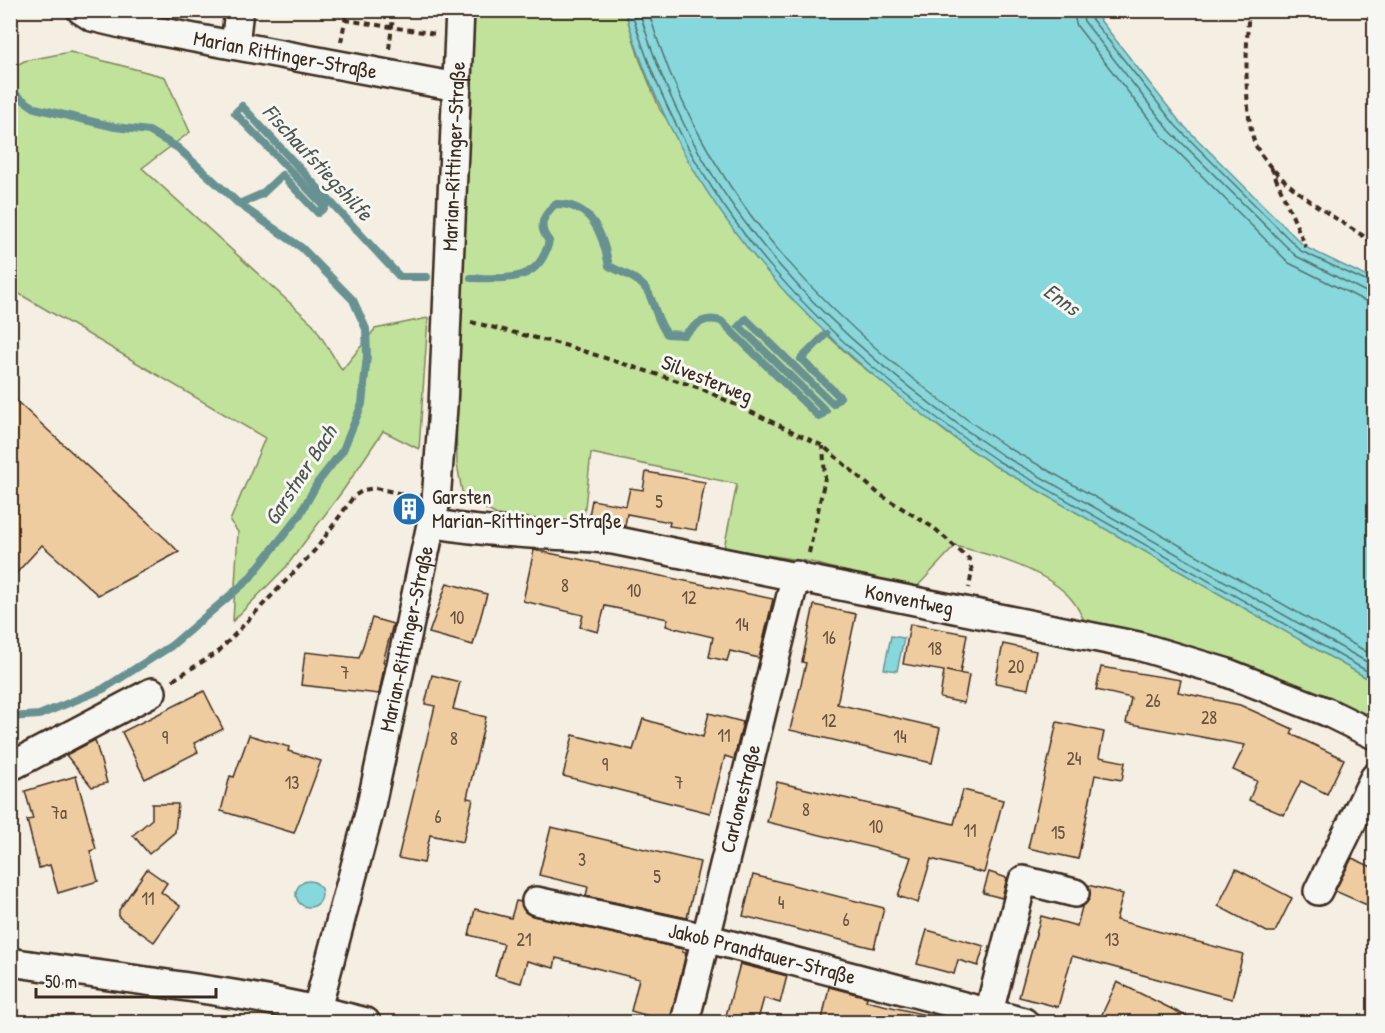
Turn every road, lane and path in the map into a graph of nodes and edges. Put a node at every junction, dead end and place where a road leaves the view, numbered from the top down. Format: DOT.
graph roads {
  1 [pos="81,10"];
  2 [pos="239,10"];
  3 [pos="347,10"];
  4 [pos="394,10"];
  5 [pos="460,10"];
  6 [pos="1249,10"];
  7 [pos="345,20"];
  8 [pos="392,27"];
  9 [pos="446,36"];
  10 [pos="235,45"];
  11 [pos="388,50"];
  12 [pos="339,53"];
  13 [pos="457,87"];
  14 [pos="1269,164"];
  15 [pos="1374,243"];
  16 [pos="1306,247"];
  17 [pos="447,316"];
  18 [pos="823,446"];
  19 [pos="434,512"];
  20 [pos="799,576"];
  21 [pos="965,610"];
  22 [pos="152,692"];
  23 [pos="1374,735"];
  24 [pos="10,767"];
  25 [pos="1374,778"];
  26 [pos="1318,891"];
  27 [pos="1075,893"];
  28 [pos="536,901"];
  29 [pos="705,938"];
  30 [pos="10,962"];
  31 [pos="317,1009"];
  32 [pos="989,1012"];
  33 [pos="366,1023"];
  34 [pos="685,1023"];
  35 [pos="1024,1023"];
  1 -- 10 [label="street, Marian Rittinger-Straße"];
  2 -- 10 [label="street"];
  3 -- 7 [label="path"];
  4 -- 8 [label="path"];
  5 -- 13 [label="street, Marian-Rittinger-Straße"];
  6 -- 14 [label="path"];
  7 -- 8 [label="path"];
  7 -- 12 [label="path"];
  8 -- 9 [label="path"];
  8 -- 11 [label="path"];
  10 -- 13 [label="street, Marian Rittinger-Straße"];
  13 -- 17 [label="street, Marian-Rittinger-Straße"];
  14 -- 15 [label="path"];
  14 -- 16 [label="path"];
  17 -- 18 [label="path, Silvesterweg"];
  17 -- 19 [label="street, Marian-Rittinger-Straße"];
  18 -- 20 [label="path"];
  18 -- 21 [label="path, Silvesterweg"];
  19 -- 20 [label="street, Konventweg"];
  19 -- 22 [label="path"];
  19 -- 31 [label="street, Marian-Rittinger-Straße"];
  20 -- 21 [label="street, Konventweg"];
  20 -- 29 [label="street, Carlonestraße"];
  21 -- 23 [label="street, Konventweg"];
  22 -- 24 [label="street"];
  25 -- 26 [label="street"];
  27 -- 32 [label="street"];
  28 -- 29 [label="street, Jakob Prandtauer-Straße"];
  29 -- 32 [label="street, Jakob Prandtauer-Straße"];
  29 -- 34 [label="street, Carlonestraße"];
  30 -- 31 [label="street"];
  31 -- 33 [label="street"];
  32 -- 35 [label="street, Jakob Prandtauer-Straße"];
}
